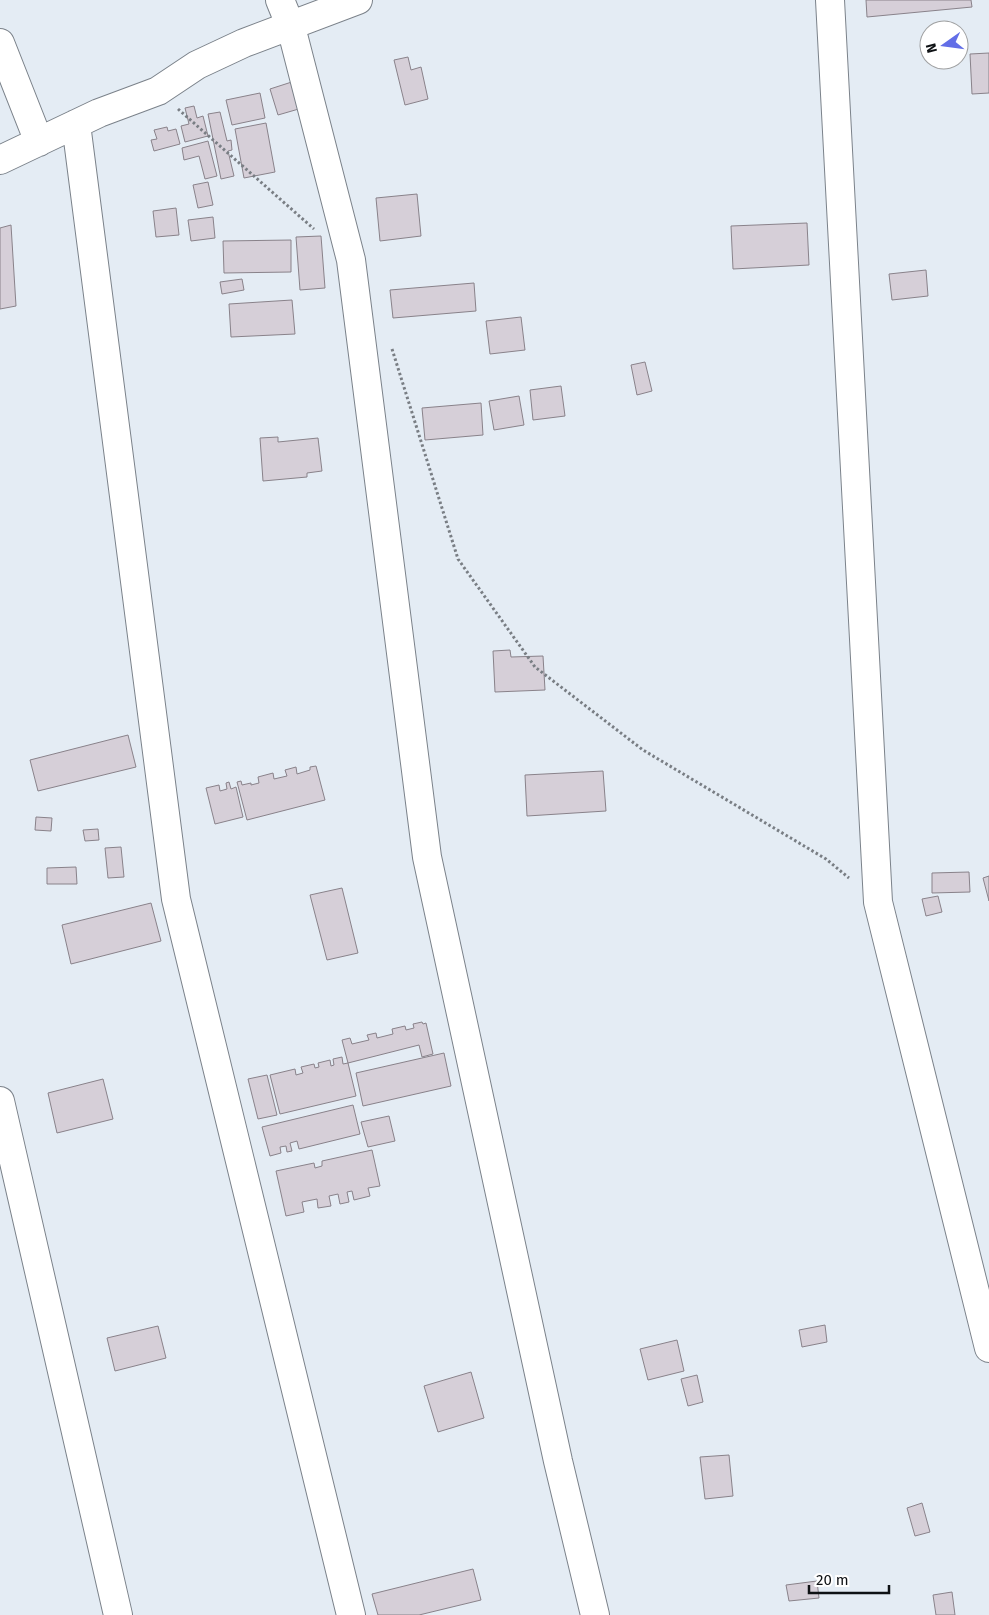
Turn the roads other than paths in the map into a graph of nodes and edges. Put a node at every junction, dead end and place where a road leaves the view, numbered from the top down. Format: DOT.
graph roads {
  1 [pos="280,0"];
  2 [pos="358,0"];
  3 [pos="830,0"];
  4 [pos="291,26"];
  5 [pos="0,43"];
  6 [pos="76,124"];
  7 [pos="39,142"];
  8 [pos="0,160"];
  9 [pos="0,1101"];
  10 [pos="989,1348"];
  11 [pos="118,1615"];
  12 [pos="351,1615"];
  13 [pos="595,1615"];
  1 -- 4 [label="street"];
  2 -- 4 [label="street"];
  3 -- 10 [label="street"];
  4 -- 6 [label="street"];
  4 -- 13 [label="street"];
  5 -- 7 [label="street"];
  6 -- 7 [label="street"];
  6 -- 12 [label="street"];
  7 -- 8 [label="street"];
  9 -- 11 [label="street"];
}
